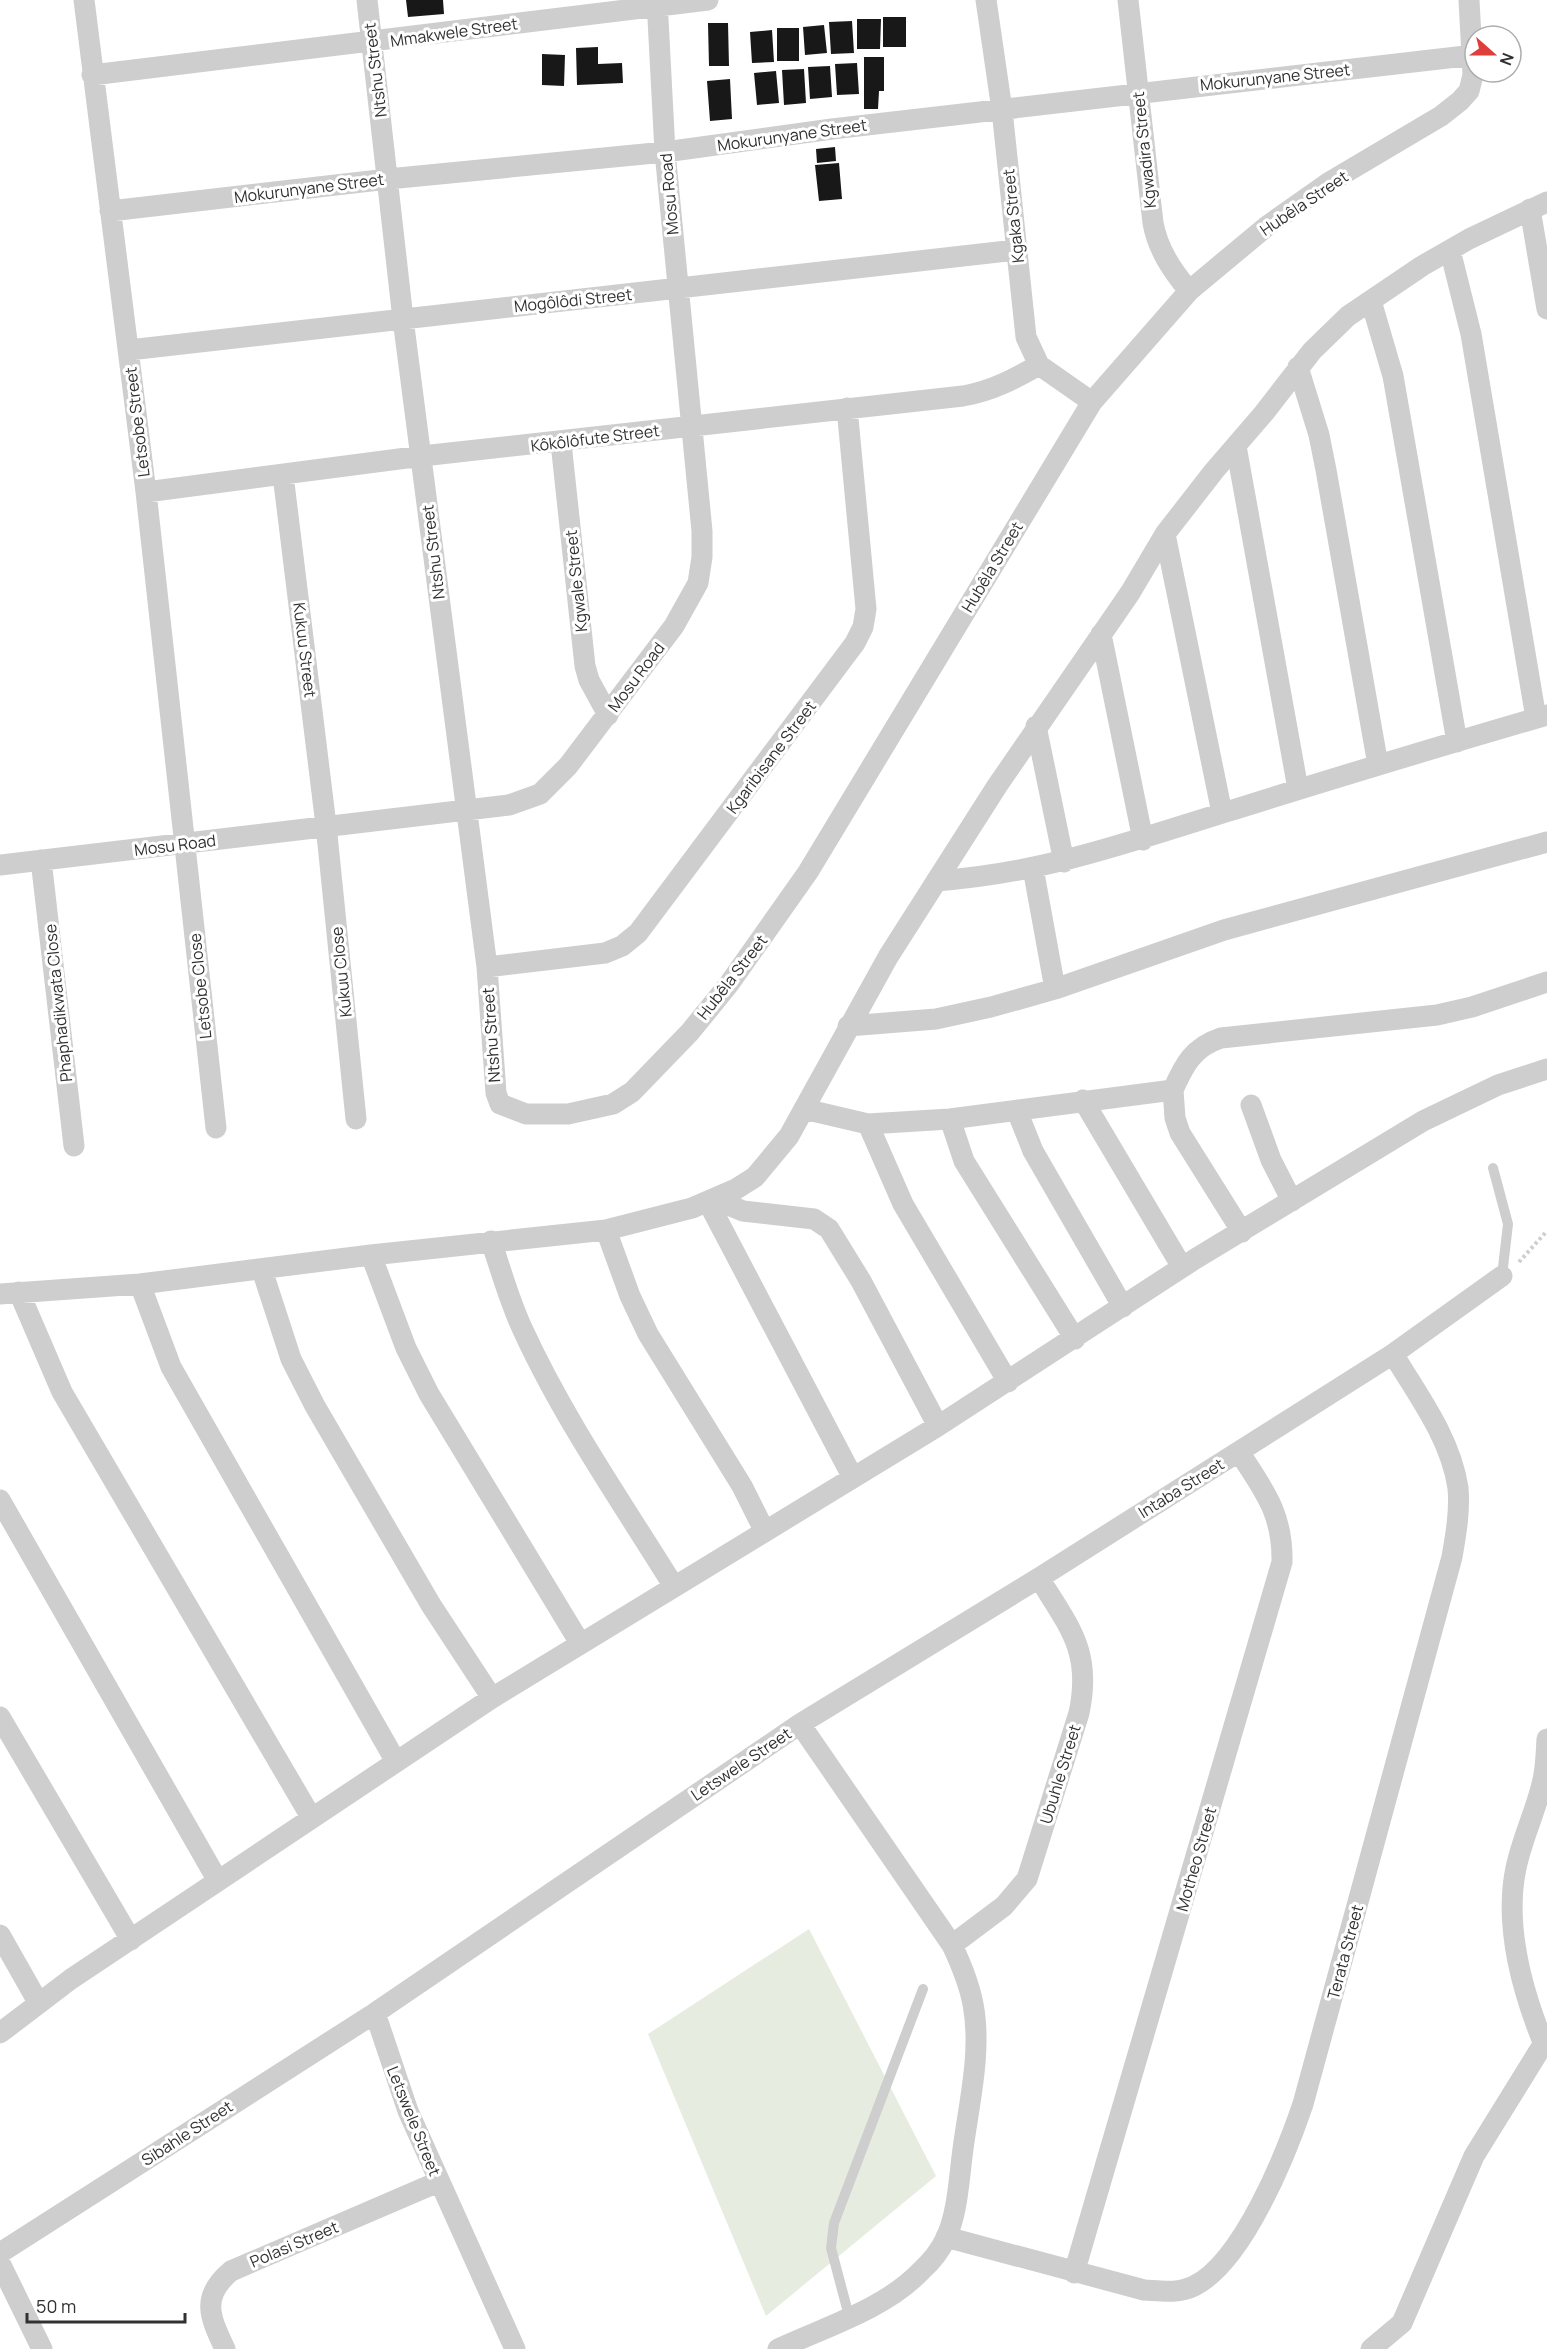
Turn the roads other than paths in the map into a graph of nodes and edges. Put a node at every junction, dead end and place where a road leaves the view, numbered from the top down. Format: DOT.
graph roads {
  1 [pos="84,0"];
  2 [pos="367,0"];
  3 [pos="708,0"];
  4 [pos="986,0"];
  5 [pos="1128,0"];
  6 [pos="1469,0"];
  7 [pos="657,2"];
  8 [pos="1471,24"];
  9 [pos="373,43"];
  10 [pos="1463,56"];
  11 [pos="92,75"];
  12 [pos="1470,84"];
  13 [pos="1138,92"];
  14 [pos="1002,110"];
  15 [pos="665,152"];
  16 [pos="388,179"];
  17 [pos="1538,205"];
  18 [pos="111,211"];
  19 [pos="1016,250"];
  20 [pos="1450,250"];
  21 [pos="678,289"];
  22 [pos="1189,291"];
  23 [pos="1371,301"];
  24 [pos="1547,309"];
  25 [pos="403,319"];
  26 [pos="129,350"];
  27 [pos="1039,365"];
  28 [pos="1298,367"];
  29 [pos="1092,402"];
  30 [pos="847,408"];
  31 [pos="693,427"];
  32 [pos="561,442"];
  33 [pos="1236,446"];
  34 [pos="422,456"];
  35 [pos="283,475"];
  36 [pos="146,492"];
  37 [pos="1165,534"];
  38 [pos="1101,634"];
  39 [pos="608,715"];
  40 [pos="1542,717"];
  41 [pos="1036,726"];
  42 [pos="1457,742"];
  43 [pos="1378,765"];
  44 [pos="1299,789"];
  45 [pos="465,812"];
  46 [pos="1222,813"];
  47 [pos="326,825"];
  48 [pos="1143,840"];
  49 [pos="1547,842"];
  50 [pos="184,844"];
  51 [pos="41,860"];
  52 [pos="1064,862"];
  53 [pos="0,864"];
  54 [pos="1033,868"];
  55 [pos="936,881"];
  56 [pos="487,967"];
  57 [pos="1547,982"];
  58 [pos="1054,988"];
  59 [pos="848,1026"];
  60 [pos="1547,1069"];
  61 [pos="1173,1090"];
  62 [pos="1083,1100"];
  63 [pos="500,1104"];
  64 [pos="1251,1105"];
  65 [pos="804,1109"];
  66 [pos="1017,1111"];
  67 [pos="356,1119"];
  68 [pos="950,1119"];
  69 [pos="868,1125"];
  70 [pos="216,1128"];
  71 [pos="74,1146"];
  72 [pos="1493,1168"];
  73 [pos="711,1200"];
  74 [pos="1292,1201"];
  75 [pos="606,1230"];
  76 [pos="1242,1232"];
  77 [pos="491,1241"];
  78 [pos="371,1255"];
  79 [pos="1182,1267"];
  80 [pos="262,1270"];
  81 [pos="1502,1276"];
  82 [pos="140,1284"];
  83 [pos="9,1293"];
  84 [pos="1123,1307"];
  85 [pos="1075,1339"];
  86 [pos="1393,1354"];
  87 [pos="1008,1382"];
  88 [pos="938,1426"];
  89 [pos="1239,1452"];
  90 [pos="852,1476"];
  91 [pos="0,1500"];
  92 [pos="764,1530"];
  93 [pos="1039,1578"];
  94 [pos="673,1585"];
  95 [pos="580,1643"];
  96 [pos="492,1698"];
  97 [pos="0,1717"];
  98 [pos="800,1724"];
  99 [pos="1547,1739"];
  100 [pos="395,1760"];
  101 [pos="311,1818"];
  102 [pos="218,1881"];
  103 [pos="0,1935"];
  104 [pos="131,1940"];
  105 [pos="952,1945"];
  106 [pos="923,1989"];
  107 [pos="38,2002"];
  108 [pos="375,2013"];
  109 [pos="0,2033"];
  110 [pos="1545,2040"];
  111 [pos="438,2182"];
  112 [pos="946,2237"];
  113 [pos="0,2253"];
  114 [pos="0,2263"];
  115 [pos="1074,2272"];
  116 [pos="849,2316"];
  117 [pos="42,2349"];
  118 [pos="225,2349"];
  119 [pos="515,2349"];
  120 [pos="778,2349"];
  121 [pos="1371,2349"];
  1 -- 11 [label="street, Letsobe Street"];
  2 -- 9 [label="street, Ntshu Street"];
  3 -- 7 [label="street, Mmakwele Street"];
  4 -- 14 [label="street, Kgaka Street"];
  5 -- 13 [label="street, Kgwadira Street"];
  6 -- 8 [label="street, Hubêla Street"];
  7 -- 9 [label="street, Mmakwele Street"];
  7 -- 15 [label="street, Mosu Road"];
  9 -- 11 [label="street, Mmakwele Street"];
  9 -- 16 [label="street, Ntshu Street"];
  10 -- 13 [label="street, Mokurunyane Street"];
  11 -- 18 [label="street, Letsobe Street"];
  12 -- 22 [label="street, Hubêla Street"];
  13 -- 14 [label="street, Mokurunyane Street"];
  13 -- 22 [label="street, Kgwadira Street"];
  14 -- 15 [label="street, Mokurunyane Street"];
  14 -- 19 [label="street, Kgaka Street"];
  15 -- 16 [label="street, Mokurunyane Street"];
  15 -- 21 [label="street, Mosu Road"];
  16 -- 18 [label="street, Mokurunyane Street"];
  16 -- 25 [label="street, Ntshu Street"];
  17 -- 20 [label="street"];
  17 -- 24 [label="street"];
  18 -- 26 [label="street, Letsobe Street"];
  19 -- 21 [label="street, Mogôlôdi Street"];
  19 -- 27 [label="street, Kgaka Street"];
  20 -- 23 [label="street"];
  20 -- 40 [label="street"];
  21 -- 25 [label="street, Mogôlôdi Street"];
  21 -- 31 [label="street, Mosu Road"];
  22 -- 29 [label="street, Hubêla Street"];
  23 -- 28 [label="street"];
  23 -- 42 [label="street"];
  25 -- 26 [label="street, Mogôlôdi Street"];
  25 -- 34 [label="street, Ntshu Street"];
  26 -- 36 [label="street, Letsobe Street"];
  27 -- 29 [label="street"];
  27 -- 30 [label="street, Kôkôlôfute Street"];
  28 -- 33 [label="street"];
  28 -- 43 [label="street"];
  29 -- 63 [label="street, Hubêla Street"];
  30 -- 31 [label="street, Kôkôlôfute Street"];
  30 -- 56 [label="street, Kgaribisane Street"];
  31 -- 32 [label="street, Kôkôlôfute Street"];
  31 -- 39 [label="street, Mosu Road"];
  32 -- 34 [label="street, Kôkôlôfute Street"];
  32 -- 39 [label="street, Kgwale Street"];
  33 -- 37 [label="street"];
  33 -- 44 [label="street"];
  34 -- 35 [label="street, Kôkôlôfute Street"];
  34 -- 45 [label="street, Ntshu Street"];
  35 -- 36 [label="street, Kôkôlôfute Street"];
  35 -- 47 [label="street, Kukuu Street"];
  36 -- 50 [label="street, Letsobe Street"];
  37 -- 38 [label="street"];
  37 -- 46 [label="street"];
  38 -- 41 [label="street"];
  38 -- 48 [label="street"];
  39 -- 45 [label="street, Mosu Road"];
  40 -- 42 [label="street"];
  41 -- 52 [label="street"];
  41 -- 55 [label="street"];
  42 -- 43 [label="street"];
  43 -- 44 [label="street"];
  44 -- 46 [label="street"];
  45 -- 47 [label="street, Mosu Road"];
  45 -- 56 [label="street, Ntshu Street"];
  46 -- 48 [label="street"];
  47 -- 50 [label="street, Mosu Road"];
  47 -- 67 [label="street, Kukuu Close"];
  48 -- 52 [label="street"];
  49 -- 58 [label="street"];
  50 -- 51 [label="street, Mosu Road"];
  50 -- 70 [label="street, Letsobe Close"];
  51 -- 53 [label="street, Mosu Road"];
  51 -- 71 [label="street, Phaphadikwata Close"];
  52 -- 54 [label="street"];
  54 -- 55 [label="street"];
  54 -- 58 [label="street"];
  55 -- 59 [label="street"];
  56 -- 63 [label="street, Ntshu Street"];
  57 -- 61 [label="street"];
  58 -- 59 [label="street"];
  59 -- 65 [label="street"];
  60 -- 74 [label="street"];
  61 -- 62 [label="street"];
  61 -- 76 [label="street"];
  62 -- 66 [label="street"];
  62 -- 79 [label="street"];
  64 -- 74 [label="street"];
  65 -- 69 [label="street"];
  65 -- 73 [label="street"];
  66 -- 68 [label="street"];
  66 -- 84 [label="street"];
  68 -- 69 [label="street"];
  68 -- 85 [label="street"];
  69 -- 87 [label="street"];
  72 -- 81 [label="lane"];
  73 -- 75 [label="street"];
  73 -- 88 [label="street"];
  73 -- 90 [label="street"];
  74 -- 76 [label="street"];
  75 -- 77 [label="street"];
  75 -- 92 [label="street"];
  76 -- 79 [label="street"];
  77 -- 78 [label="street"];
  77 -- 94 [label="street"];
  78 -- 80 [label="street"];
  78 -- 95 [label="street"];
  79 -- 84 [label="street"];
  80 -- 82 [label="street"];
  80 -- 96 [label="street"];
  81 -- 86 [label="street, Intaba Street"];
  82 -- 83 [label="street"];
  82 -- 100 [label="street"];
  83 -- 101 [label="street"];
  84 -- 85 [label="street"];
  85 -- 87 [label="street"];
  86 -- 89 [label="street, Intaba Street"];
  86 -- 115 [label="street, Terata Street"];
  87 -- 88 [label="street"];
  88 -- 90 [label="street"];
  89 -- 93 [label="street, Intaba Street"];
  89 -- 115 [label="street, Motheo Street"];
  90 -- 92 [label="street"];
  91 -- 102 [label="street"];
  92 -- 94 [label="street"];
  93 -- 98 [label="street, Intaba Street"];
  93 -- 105 [label="street, Ubuhle Street"];
  94 -- 95 [label="street"];
  95 -- 96 [label="street"];
  96 -- 100 [label="street"];
  97 -- 104 [label="street"];
  98 -- 105 [label="street, Letswele Street"];
  98 -- 108 [label="street, Letswele Street"];
  99 -- 110 [label="street"];
  100 -- 101 [label="street"];
  101 -- 102 [label="street"];
  102 -- 104 [label="street"];
  103 -- 107 [label="street"];
  104 -- 107 [label="street"];
  105 -- 112 [label="street, Letswele Street"];
  106 -- 116 [label="lane"];
  107 -- 109 [label="street"];
  108 -- 111 [label="street, Letswele Street"];
  108 -- 113 [label="street, Sibahle Street"];
  110 -- 121 [label="street"];
  111 -- 118 [label="street, Polasi Street"];
  111 -- 119 [label="street, Letswele Street"];
  112 -- 115 [label="street, Terata Street"];
  112 -- 116 [label="street, Letswele Street"];
  114 -- 117 [label="street"];
  116 -- 120 [label="street, Letswele Street"];
}
